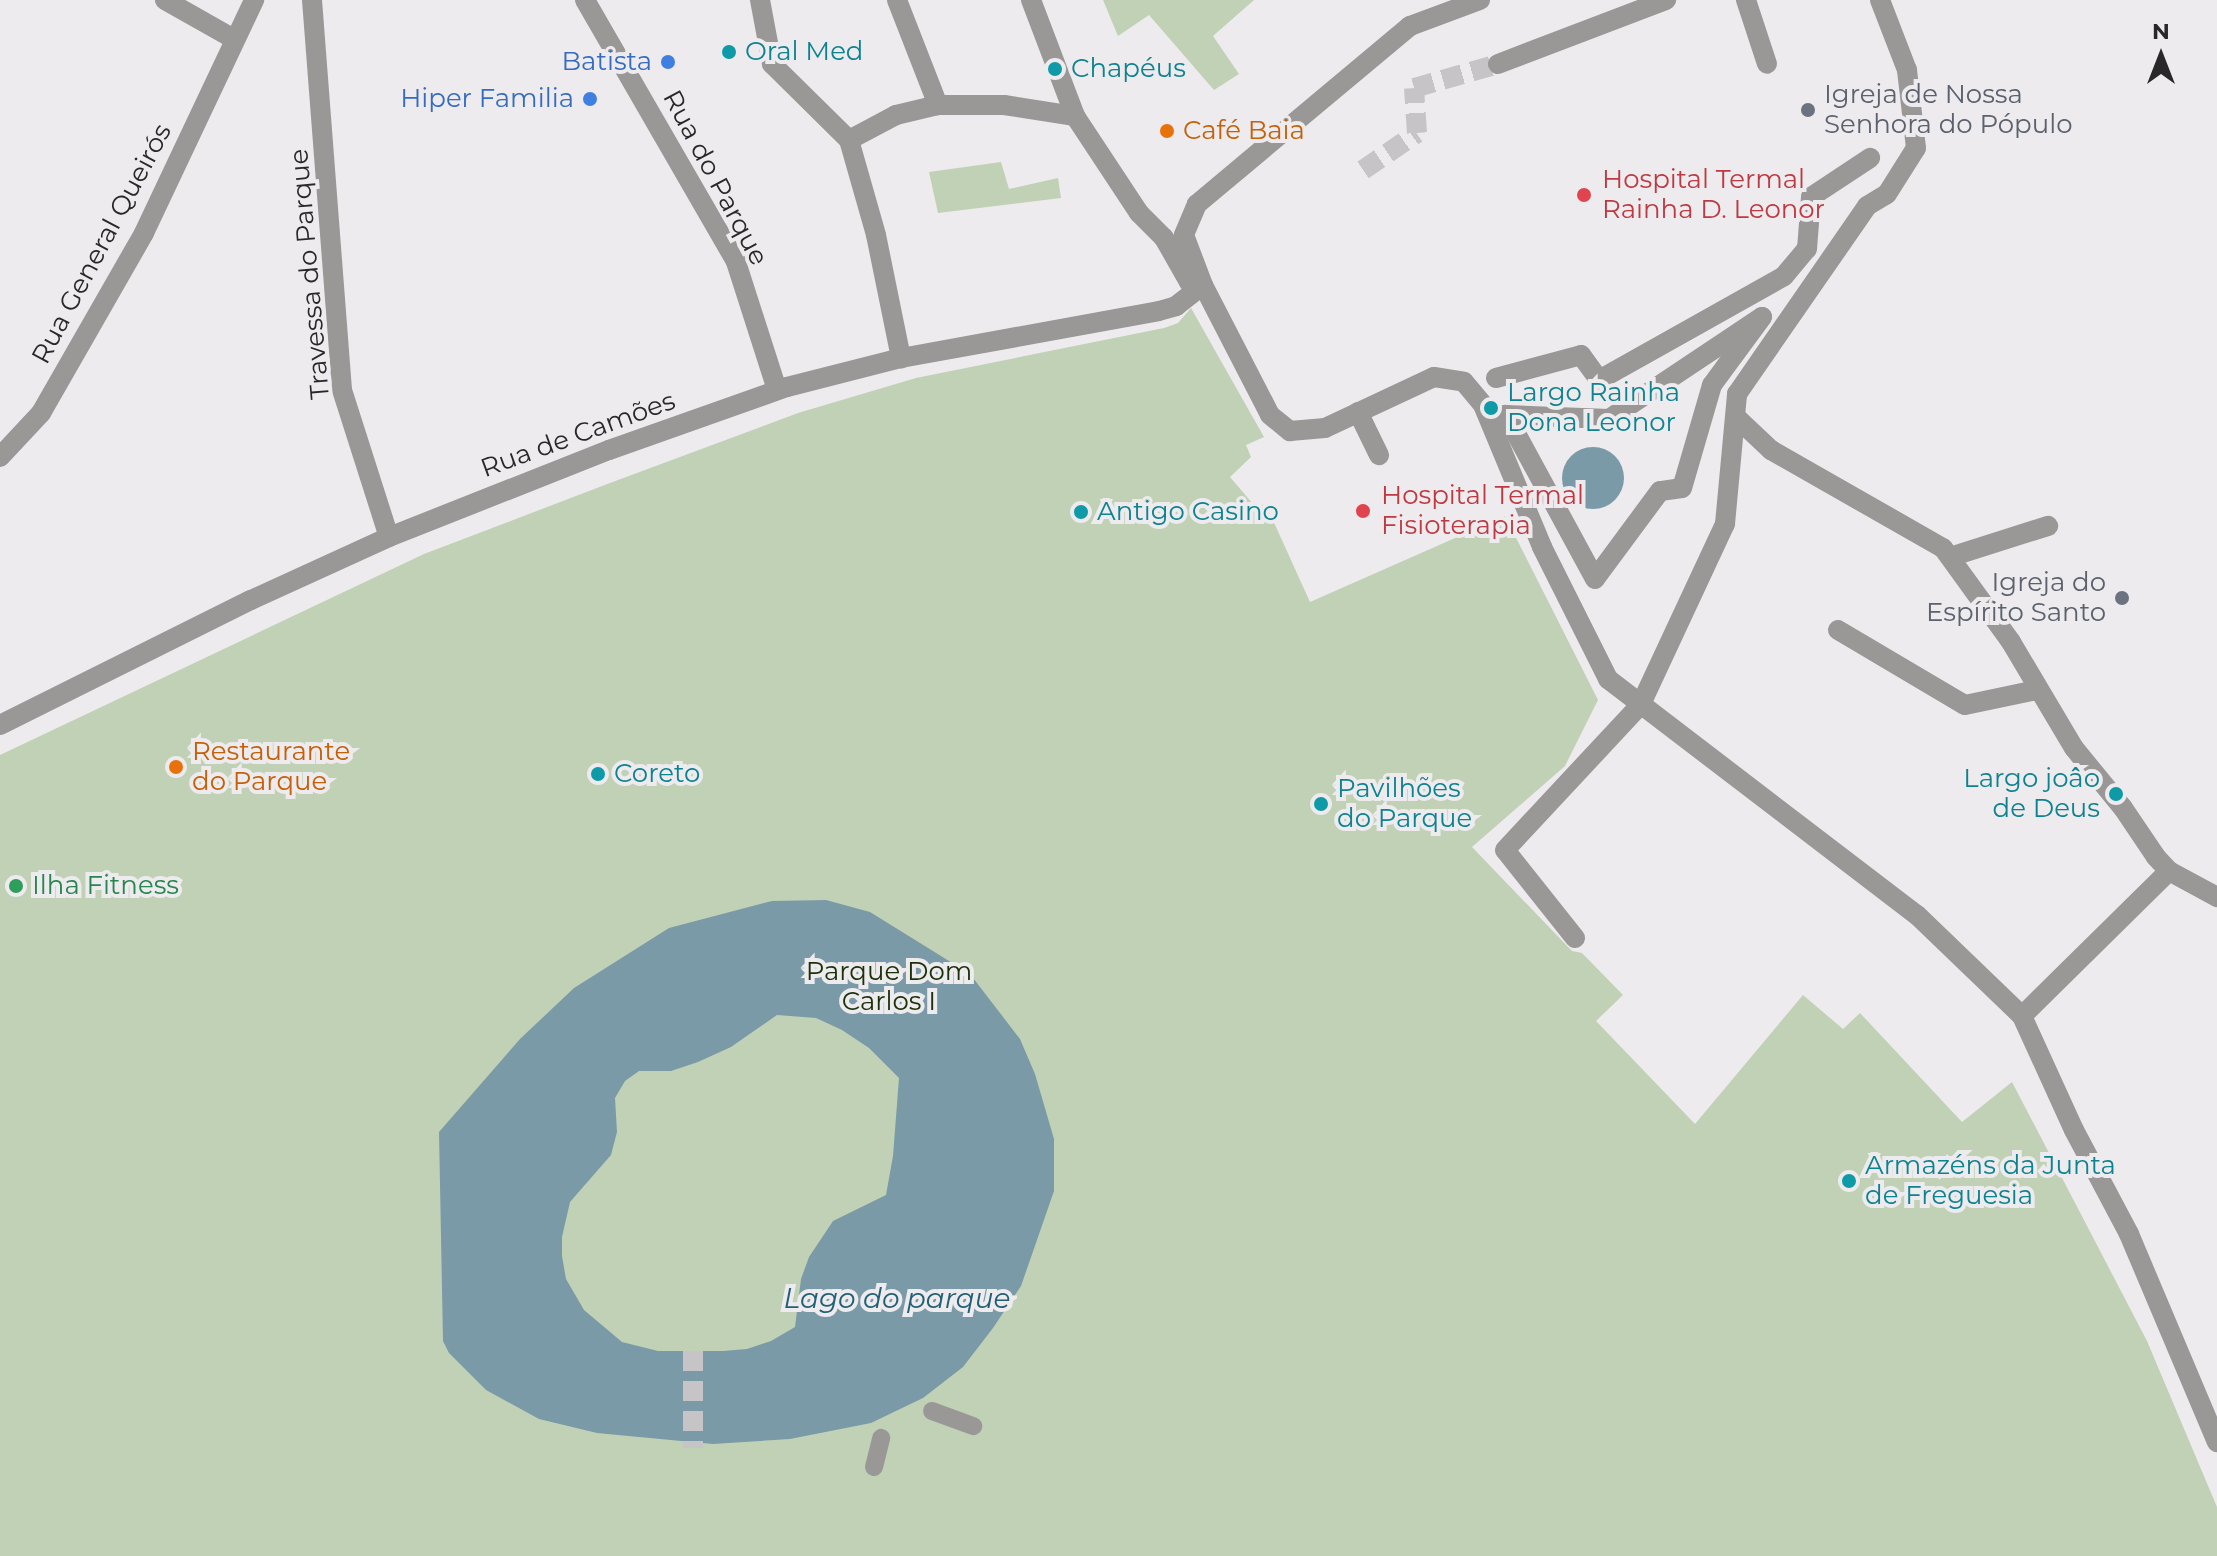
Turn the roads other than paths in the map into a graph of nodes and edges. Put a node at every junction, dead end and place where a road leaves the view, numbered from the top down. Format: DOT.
graph roads {
  1 [pos="165,0"];
  2 [pos="254,0"];
  3 [pos="312,0"];
  4 [pos="585,0"];
  5 [pos="760,0"];
  6 [pos="897,0"];
  7 [pos="1031,0"];
  8 [pos="1666,0"];
  9 [pos="1746,0"];
  10 [pos="1880,0"];
  11 [pos="1473,2"];
  12 [pos="234,39"];
  13 [pos="1498,64"];
  14 [pos="1767,64"];
  15 [pos="938,105"];
  16 [pos="1075,116"];
  17 [pos="849,140"];
  18 [pos="1870,158"];
  19 [pos="1203,285"];
  20 [pos="901,358"];
  21 [pos="1496,378"];
  22 [pos="777,390"];
  23 [pos="1358,412"];
  24 [pos="1506,415"];
  25 [pos="1737,418"];
  26 [pos="1379,455"];
  27 [pos="0,457"];
  28 [pos="2048,526"];
  29 [pos="389,537"];
  30 [pos="1950,557"];
  31 [pos="1838,630"];
  32 [pos="2037,690"];
  33 [pos="1641,704"];
  34 [pos="0,725"];
  35 [pos="2169,871"];
  36 [pos="2217,897"];
  37 [pos="1575,938"];
  38 [pos="2022,1016"];
  39 [pos="932,1411"];
  40 [pos="973,1426"];
  41 [pos="881,1438"];
  42 [pos="2217,1442"];
  43 [pos="874,1467"];
  1 -- 12 [label="street"];
  2 -- 12 [label="street, Rua General Queirós"];
  3 -- 29 [label="street, Travessa do Parque"];
  4 -- 22 [label="street, Rua do Parque"];
  5 -- 17 [label="street"];
  6 -- 15 [label="street"];
  7 -- 16 [label="street"];
  8 -- 13 [label="street"];
  9 -- 14 [label="street"];
  10 -- 25 [label="street"];
  11 -- 19 [label="street"];
  12 -- 27 [label="street, Rua General Queirós"];
  15 -- 16 [label="street"];
  15 -- 17 [label="street"];
  16 -- 19 [label="street"];
  17 -- 20 [label="street"];
  18 -- 21 [label="street"];
  19 -- 20 [label="street, Rua de Camões"];
  19 -- 23 [label="street"];
  20 -- 22 [label="street, Rua de Camões"];
  22 -- 29 [label="street, Rua de Camões"];
  23 -- 26 [label="street"];
  23 -- 33 [label="street"];
  24 -- 24 [label="street"];
  25 -- 30 [label="street"];
  25 -- 33 [label="street"];
  28 -- 30 [label="street"];
  29 -- 34 [label="street, Rua de Camões"];
  30 -- 32 [label="street"];
  31 -- 32 [label="street"];
  32 -- 35 [label="street"];
  33 -- 37 [label="street"];
  33 -- 38 [label="street"];
  35 -- 36 [label="street"];
  35 -- 38 [label="street"];
  38 -- 42 [label="street"];
  39 -- 40 [label="lane"];
  41 -- 43 [label="lane"];
}
